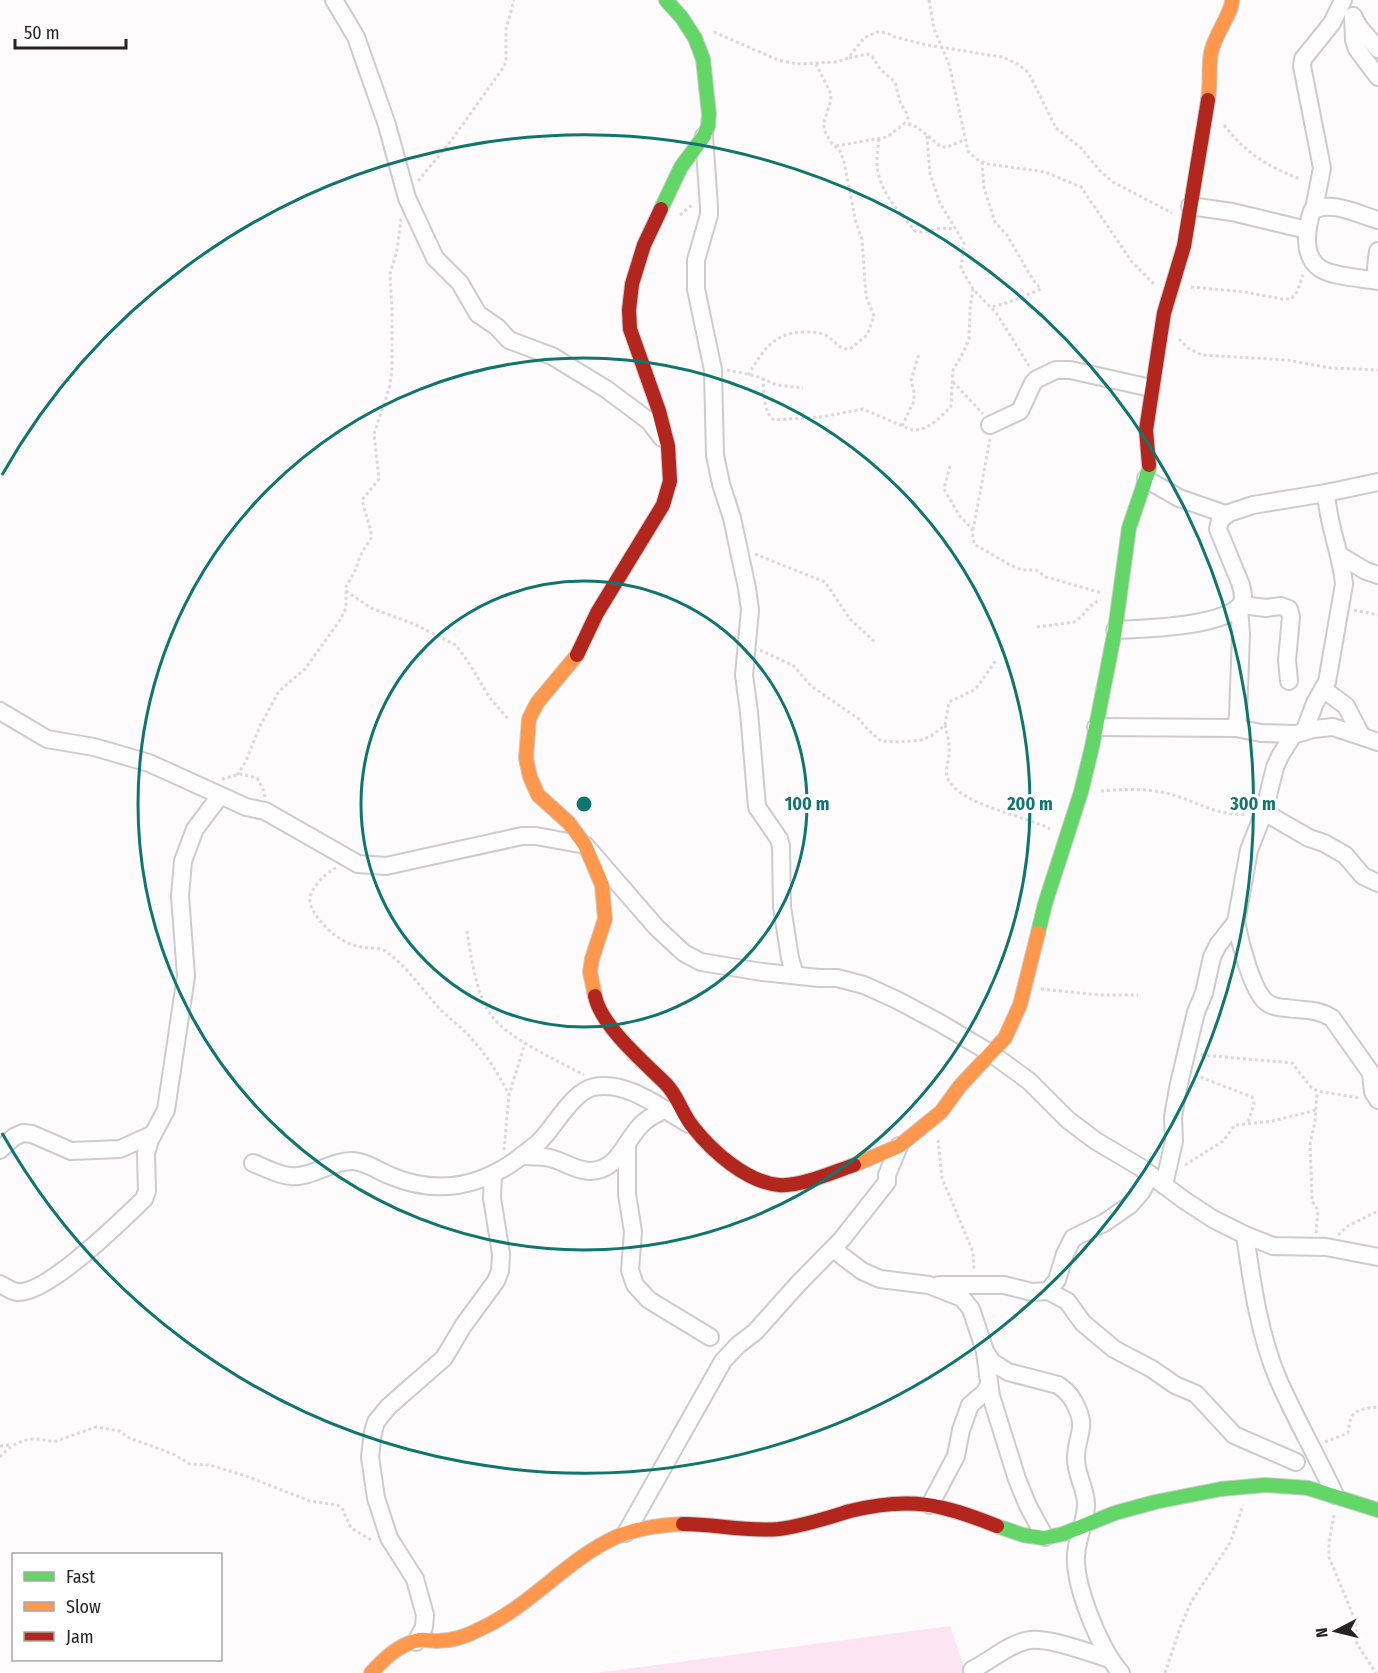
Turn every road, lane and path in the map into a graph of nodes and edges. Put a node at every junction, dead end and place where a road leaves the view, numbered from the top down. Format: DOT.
graph roads {
  1 [pos="334,0"];
  2 [pos="514,0"];
  3 [pos="666,0"];
  4 [pos="685,0"];
  5 [pos="929,0"];
  6 [pos="1232,0"];
  7 [pos="1343,0"];
  8 [pos="1350,8"];
  9 [pos="688,25"];
  10 [pos="942,46"];
  11 [pos="1378,49"];
  12 [pos="848,58"];
  13 [pos="816,64"];
  14 [pos="1378,77"];
  15 [pos="1208,105"];
  16 [pos="909,123"];
  17 [pos="704,136"];
  18 [pos="927,136"];
  19 [pos="879,139"];
  20 [pos="964,140"];
  21 [pos="836,147"];
  22 [pos="982,162"];
  23 [pos="1300,180"];
  24 [pos="407,198"];
  25 [pos="1314,209"];
  26 [pos="1189,213"];
  27 [pos="1378,220"];
  28 [pos="956,230"];
  29 [pos="1306,230"];
  30 [pos="1378,251"];
  31 [pos="1310,254"];
  32 [pos="1378,280"];
  33 [pos="973,289"];
  34 [pos="1170,292"];
  35 [pos="990,307"];
  36 [pos="1177,337"];
  37 [pos="919,354"];
  38 [pos="709,357"];
  39 [pos="1378,370"];
  40 [pos="748,375"];
  41 [pos="763,378"];
  42 [pos="1037,379"];
  43 [pos="953,382"];
  44 [pos="803,388"];
  45 [pos="1151,388"];
  46 [pos="990,425"];
  47 [pos="902,426"];
  48 [pos="668,446"];
  49 [pos="950,466"];
  50 [pos="1146,479"];
  51 [pos="1378,482"];
  52 [pos="1326,493"];
  53 [pos="1225,514"];
  54 [pos="972,535"];
  55 [pos="737,545"];
  56 [pos="1339,555"];
  57 [pos="1378,575"];
  58 [pos="345,591"];
  59 [pos="1115,597"];
  60 [pos="1240,606"];
  61 [pos="1341,606"];
  62 [pos="1378,615"];
  63 [pos="1037,627"];
  64 [pos="1115,630"];
  65 [pos="747,639"];
  66 [pos="875,642"];
  67 [pos="996,660"];
  68 [pos="1289,681"];
  69 [pos="1323,689"];
  70 [pos="0,711"];
  71 [pos="945,725"];
  72 [pos="1096,726"];
  73 [pos="1236,728"];
  74 [pos="1300,733"];
  75 [pos="1361,735"];
  76 [pos="527,739"];
  77 [pos="1378,742"];
  78 [pos="237,775"];
  79 [pos="197,784"];
  80 [pos="1081,792"];
  81 [pos="220,796"];
  82 [pos="267,812"];
  83 [pos="1264,812"];
  84 [pos="1054,831"];
  85 [pos="585,844"];
  86 [pos="351,860"];
  87 [pos="1378,883"];
  88 [pos="1236,922"];
  89 [pos="467,931"];
  90 [pos="795,975"];
  91 [pos="1025,986"];
  92 [pos="1138,995"];
  93 [pos="525,1043"];
  94 [pos="992,1054"];
  95 [pos="1186,1060"];
  96 [pos="1375,1075"];
  97 [pos="602,1085"];
  98 [pos="1317,1091"];
  99 [pos="509,1095"];
  100 [pos="1378,1100"];
  101 [pos="664,1110"];
  102 [pos="1316,1110"];
  103 [pos="935,1117"];
  104 [pos="1248,1122"];
  105 [pos="692,1126"];
  106 [pos="152,1135"];
  107 [pos="627,1144"];
  108 [pos="899,1146"];
  109 [pos="0,1150"];
  110 [pos="521,1156"];
  111 [pos="253,1163"];
  112 [pos="497,1172"];
  113 [pos="1160,1179"];
  114 [pos="1378,1211"];
  115 [pos="1245,1235"];
  116 [pos="1322,1247"];
  117 [pos="833,1249"];
  118 [pos="1378,1257"];
  119 [pos="0,1284"];
  120 [pos="929,1285"];
  121 [pos="973,1285"];
  122 [pos="1048,1291"];
  123 [pos="710,1337"];
  124 [pos="984,1348"];
  125 [pos="989,1384"];
  126 [pos="1378,1407"];
  127 [pos="12,1445"];
  128 [pos="0,1446"];
  129 [pos="1313,1447"];
  130 [pos="0,1457"];
  131 [pos="1296,1462"];
  132 [pos="1258,1486"];
  133 [pos="1335,1495"];
  134 [pos="930,1505"];
  135 [pos="1378,1510"];
  136 [pos="1081,1527"];
  137 [pos="626,1533"];
  138 [pos="1046,1537"];
  139 [pos="400,1555"];
  140 [pos="416,1642"];
  141 [pos="1110,1659"];
  142 [pos="972,1670"];
  143 [pos="371,1673"];
  144 [pos="1121,1673"];
  145 [pos="1165,1673"];
  146 [pos="1376,1673"];
  1 -- 24 [label="street"];
  2 -- 24 [label="path"];
  3 -- 9 [label="street"];
  4 -- 9 [label="street"];
  5 -- 10 [label="path"];
  6 -- 15 [label="street"];
  7 -- 25 [label="street"];
  8 -- 11 [label="street"];
  8 -- 14 [label="street"];
  9 -- 13 [label="path"];
  9 -- 17 [label="street"];
  10 -- 12 [label="path"];
  10 -- 20 [label="path"];
  10 -- 26 [label="path"];
  12 -- 13 [label="path"];
  12 -- 16 [label="path"];
  13 -- 21 [label="path"];
  15 -- 23 [label="path"];
  15 -- 26 [label="street"];
  16 -- 18 [label="path"];
  16 -- 19 [label="path"];
  17 -- 38 [label="street"];
  17 -- 48 [label="street"];
  18 -- 20 [label="path"];
  18 -- 28 [label="path"];
  19 -- 21 [label="path"];
  19 -- 28 [label="path"];
  20 -- 22 [label="path"];
  21 -- 40 [label="path"];
  22 -- 34 [label="path"];
  22 -- 35 [label="path"];
  24 -- 48 [label="street"];
  24 -- 58 [label="path"];
  25 -- 27 [label="street"];
  25 -- 29 [label="street"];
  26 -- 29 [label="street"];
  26 -- 34 [label="street"];
  28 -- 33 [label="path"];
  29 -- 31 [label="street"];
  30 -- 32 [label="street"];
  31 -- 32 [label="street"];
  31 -- 34 [label="path"];
  33 -- 35 [label="path"];
  33 -- 43 [label="path"];
  34 -- 45 [label="street"];
  35 -- 42 [label="path"];
  36 -- 39 [label="path"];
  37 -- 47 [label="path"];
  38 -- 40 [label="path"];
  38 -- 55 [label="street"];
  40 -- 41 [label="path"];
  41 -- 44 [label="path"];
  41 -- 47 [label="path"];
  42 -- 45 [label="street"];
  42 -- 46 [label="street"];
  43 -- 46 [label="path"];
  43 -- 47 [label="path"];
  45 -- 50 [label="street"];
  46 -- 54 [label="path"];
  48 -- 76 [label="street"];
  49 -- 54 [label="path"];
  50 -- 53 [label="street"];
  50 -- 59 [label="street"];
  51 -- 52 [label="street"];
  52 -- 53 [label="street"];
  52 -- 56 [label="street"];
  53 -- 60 [label="street"];
  54 -- 59 [label="path"];
  55 -- 65 [label="street"];
  55 -- 66 [label="path"];
  56 -- 57 [label="street"];
  56 -- 61 [label="street"];
  58 -- 76 [label="path"];
  58 -- 78 [label="path"];
  59 -- 63 [label="path"];
  59 -- 64 [label="street"];
  60 -- 64 [label="street"];
  60 -- 68 [label="street"];
  60 -- 73 [label="street"];
  61 -- 62 [label="path"];
  61 -- 69 [label="street"];
  64 -- 72 [label="street"];
  65 -- 71 [label="path"];
  65 -- 90 [label="street"];
  67 -- 71 [label="path"];
  69 -- 74 [label="street"];
  69 -- 75 [label="street"];
  70 -- 79 [label="street"];
  71 -- 84 [label="path"];
  72 -- 73 [label="street"];
  72 -- 80 [label="street"];
  73 -- 74 [label="street"];
  74 -- 75 [label="street"];
  74 -- 83 [label="street"];
  75 -- 77 [label="street"];
  76 -- 85 [label="street"];
  78 -- 79 [label="path"];
  78 -- 82 [label="path"];
  79 -- 81 [label="street"];
  80 -- 83 [label="path"];
  80 -- 91 [label="street"];
  81 -- 82 [label="street"];
  81 -- 106 [label="street"];
  82 -- 86 [label="street"];
  83 -- 87 [label="street"];
  83 -- 88 [label="street"];
  85 -- 86 [label="street"];
  85 -- 90 [label="street"];
  85 -- 105 [label="street"];
  86 -- 99 [label="path"];
  88 -- 95 [label="street"];
  88 -- 96 [label="street"];
  89 -- 93 [label="path"];
  90 -- 94 [label="street"];
  91 -- 92 [label="path"];
  91 -- 94 [label="street"];
  93 -- 97 [label="path"];
  93 -- 99 [label="path"];
  94 -- 103 [label="street"];
  94 -- 113 [label="street"];
  95 -- 98 [label="path"];
  95 -- 104 [label="path"];
  95 -- 113 [label="street"];
  96 -- 100 [label="street"];
  97 -- 101 [label="street"];
  97 -- 110 [label="street"];
  98 -- 100 [label="path"];
  98 -- 102 [label="path"];
  99 -- 112 [label="path"];
  101 -- 105 [label="street"];
  101 -- 107 [label="street"];
  102 -- 104 [label="path"];
  102 -- 116 [label="path"];
  103 -- 108 [label="street"];
  103 -- 121 [label="path"];
  104 -- 113 [label="path"];
  105 -- 108 [label="street"];
  106 -- 109 [label="street"];
  106 -- 119 [label="street"];
  107 -- 110 [label="street"];
  107 -- 123 [label="street"];
  108 -- 117 [label="street"];
  110 -- 112 [label="street"];
  111 -- 112 [label="street"];
  112 -- 139 [label="street"];
  113 -- 115 [label="street"];
  113 -- 122 [label="street"];
  114 -- 116 [label="path"];
  115 -- 116 [label="street"];
  115 -- 129 [label="street"];
  116 -- 118 [label="street"];
  117 -- 120 [label="street"];
  117 -- 137 [label="street"];
  120 -- 121 [label="street"];
  120 -- 124 [label="street"];
  121 -- 122 [label="street"];
  122 -- 131 [label="street"];
  124 -- 125 [label="street"];
  124 -- 136 [label="street"];
  125 -- 134 [label="street"];
  125 -- 138 [label="street"];
  126 -- 129 [label="path"];
  127 -- 128 [label="path"];
  127 -- 130 [label="path"];
  127 -- 139 [label="path"];
  129 -- 131 [label="street"];
  129 -- 133 [label="street"];
  131 -- 132 [label="street"];
  132 -- 133 [label="street"];
  132 -- 136 [label="street"];
  132 -- 145 [label="path"];
  133 -- 135 [label="street"];
  133 -- 146 [label="path"];
  134 -- 137 [label="street"];
  134 -- 138 [label="street"];
  136 -- 138 [label="street"];
  136 -- 141 [label="street"];
  137 -- 140 [label="street"];
  139 -- 140 [label="street"];
  140 -- 143 [label="street"];
  141 -- 142 [label="street"];
  141 -- 144 [label="street"];
}
